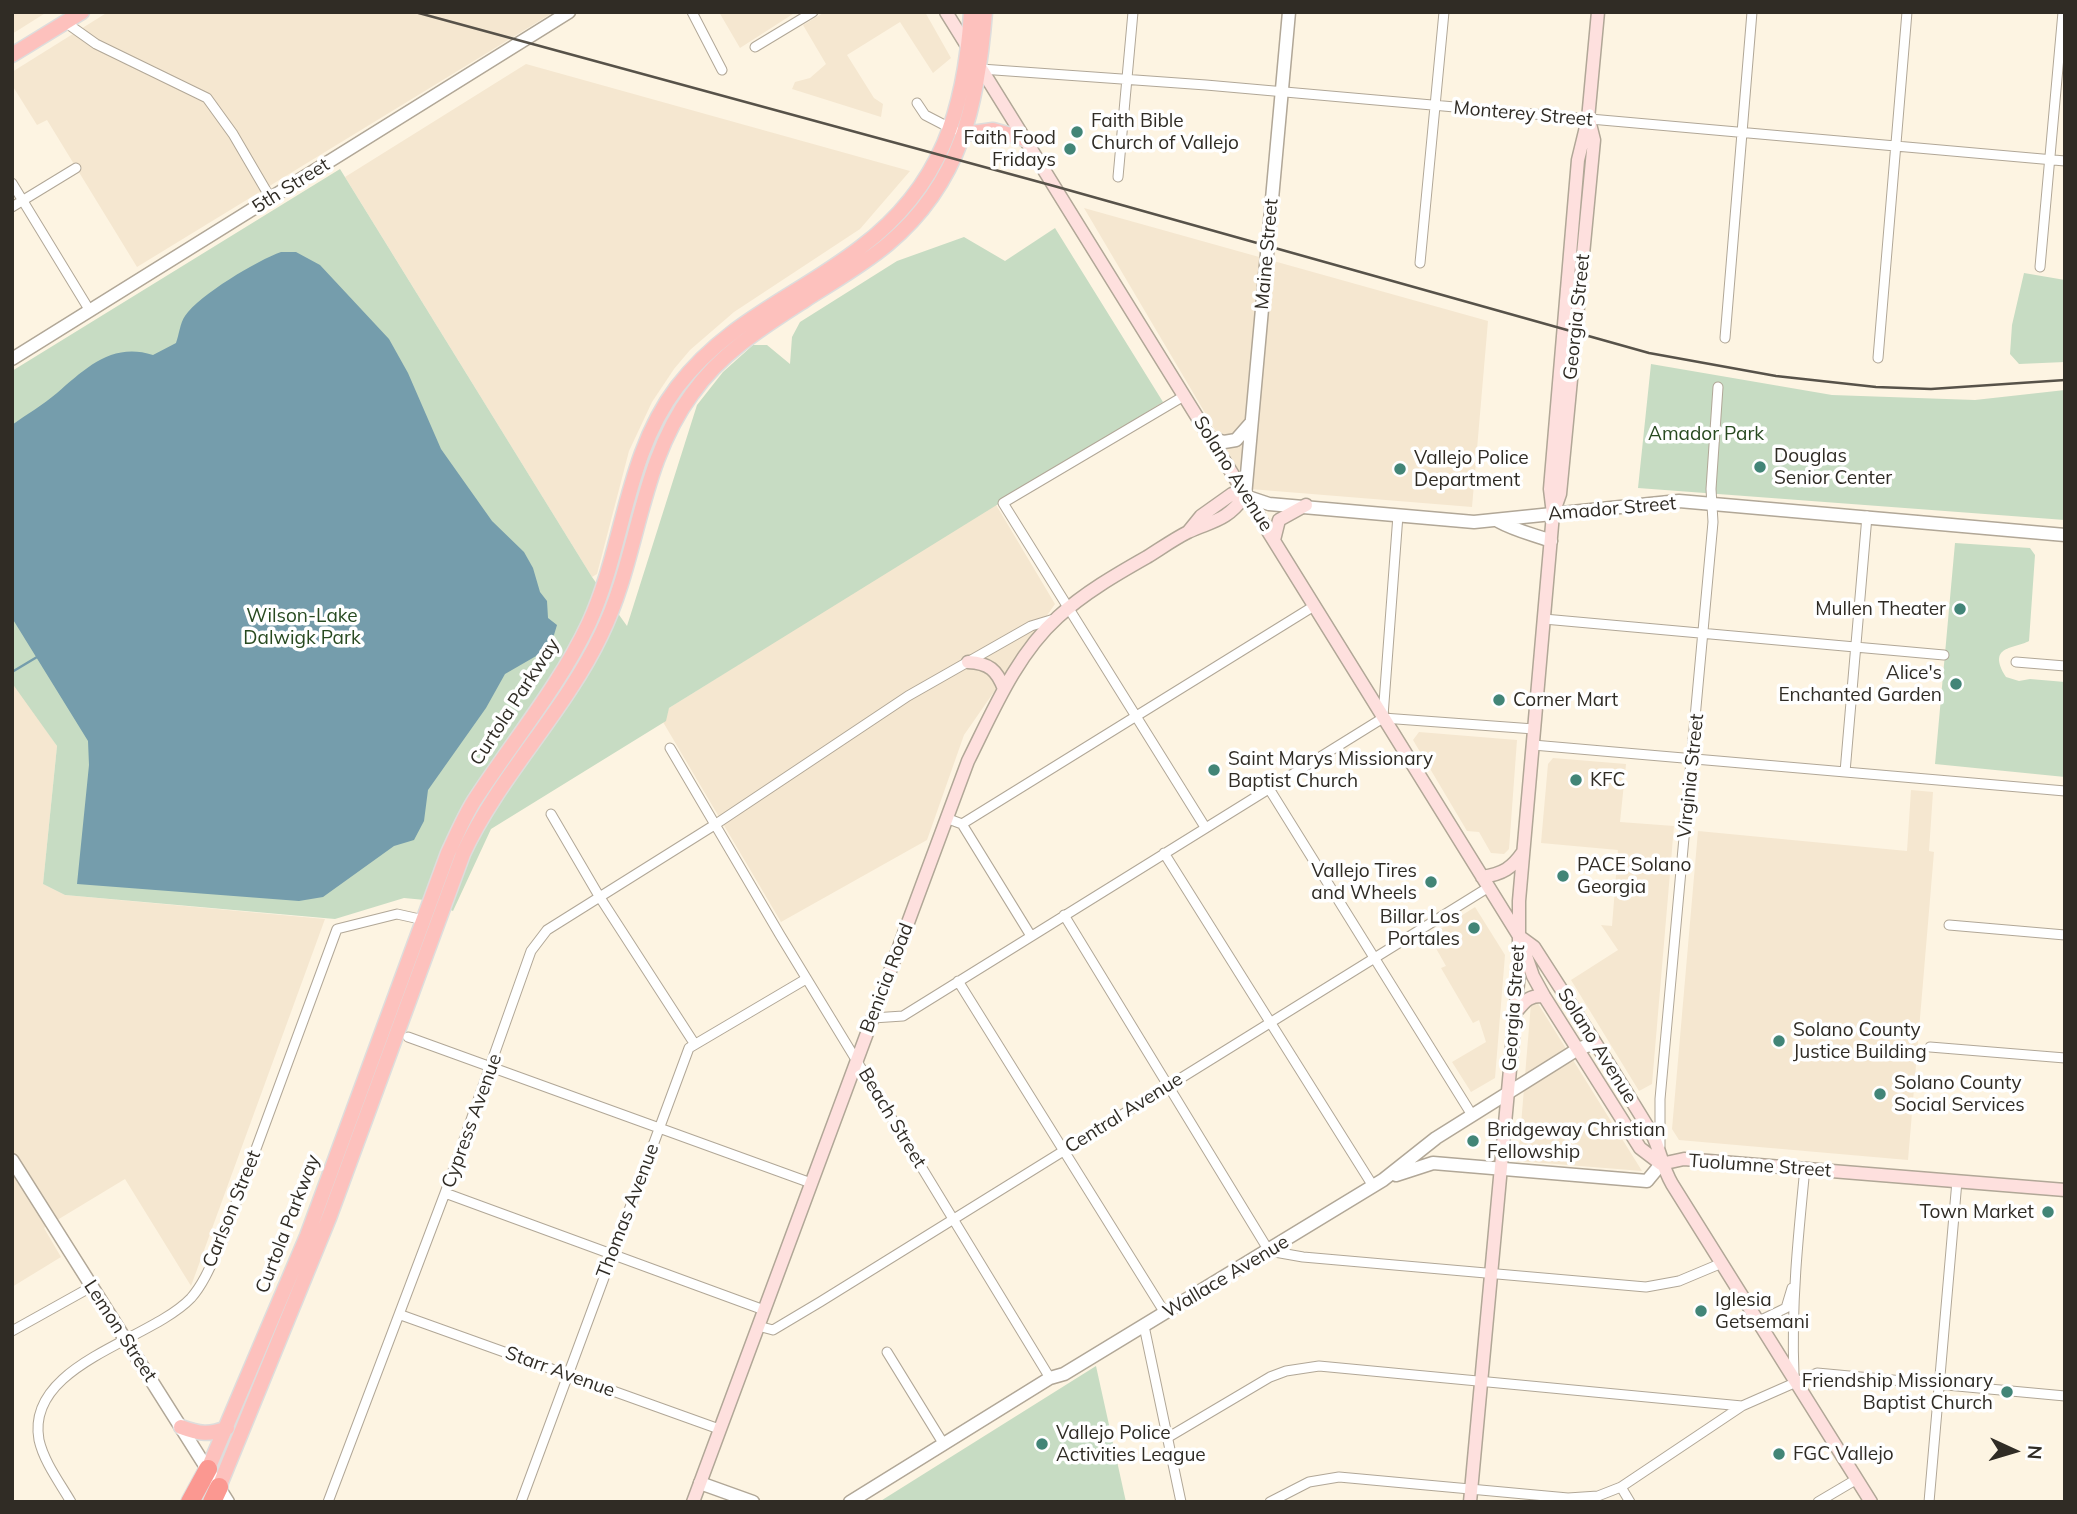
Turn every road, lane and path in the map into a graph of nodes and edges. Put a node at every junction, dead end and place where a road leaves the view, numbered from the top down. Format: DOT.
graph roads {
  1 [pos="82,12"];
  2 [pos="569,12"];
  3 [pos="692,12"];
  4 [pos="813,12"];
  5 [pos="946,12"];
  6 [pos="971,12"];
  7 [pos="985,12"];
  8 [pos="1133,12"];
  9 [pos="1289,12"];
  10 [pos="1444,12"];
  11 [pos="1598,12"];
  12 [pos="1752,12"];
  13 [pos="1907,12"];
  14 [pos="2063,12"];
  15 [pos="65,22"];
  16 [pos="755,47"];
  17 [pos="969,48"];
  18 [pos="12,55"];
  19 [pos="981,69"];
  20 [pos="722,70"];
  21 [pos="1126,80"];
  22 [pos="1282,92"];
  23 [pos="917,103"];
  24 [pos="1436,106"];
  25 [pos="1588,120"];
  26 [pos="958,132"];
  27 [pos="1741,134"];
  28 [pos="1025,139"];
  29 [pos="1895,147"];
  30 [pos="2049,160"];
  31 [pos="2065,162"];
  32 [pos="76,168"];
  33 [pos="1118,177"];
  34 [pos="12,183"];
  35 [pos="271,199"];
  36 [pos="23,200"];
  37 [pos="12,207"];
  38 [pos="1420,262"];
  39 [pos="2040,267"];
  40 [pos="90,311"];
  41 [pos="1725,338"];
  42 [pos="1878,358"];
  43 [pos="12,359"];
  44 [pos="1718,387"];
  45 [pos="1184,396"];
  46 [pos="1252,421"];
  47 [pos="1210,438"];
  48 [pos="1245,496"];
  49 [pos="1712,504"];
  50 [pos="1306,505"];
  51 [pos="1553,514"];
  52 [pos="1398,515"];
  53 [pos="1867,516"];
  54 [pos="1498,521"];
  55 [pos="2065,535"];
  56 [pos="1274,540"];
  57 [pos="1551,541"];
  58 [pos="1314,606"];
  59 [pos="1068,609"];
  60 [pos="1057,618"];
  61 [pos="1544,619"];
  62 [pos="1704,633"];
  63 [pos="1856,648"];
  64 [pos="1944,655"];
  65 [pos="968,662"];
  66 [pos="2015,662"];
  67 [pos="2065,666"];
  68 [pos="1004,689"];
  69 [pos="1136,714"];
  70 [pos="1383,718"];
  71 [pos="1534,730"];
  72 [pos="1533,745"];
  73 [pos="670,748"];
  74 [pos="1693,758"];
  75 [pos="1845,772"];
  76 [pos="1268,787"];
  77 [pos="2065,792"];
  78 [pos="551,814"];
  79 [pos="946,818"];
  80 [pos="716,824"];
  81 [pos="962,824"];
  82 [pos="1205,827"];
  83 [pos="1524,851"];
  84 [pos="1164,853"];
  85 [pos="1486,882"];
  86 [pos="598,896"];
  87 [pos="1064,915"];
  88 [pos="424,920"];
  89 [pos="1949,925"];
  90 [pos="2065,935"];
  91 [pos="1031,936"];
  92 [pos="1519,936"];
  93 [pos="428,950"];
  94 [pos="1374,958"];
  95 [pos="806,979"];
  96 [pos="958,981"];
  97 [pos="1544,996"];
  98 [pos="1515,1013"];
  99 [pos="873,1018"];
  100 [pos="1270,1022"];
  101 [pos="408,1037"];
  102 [pos="694,1043"];
  103 [pos="1595,1043"];
  104 [pos="1930,1047"];
  105 [pos="1578,1049"];
  106 [pos="2065,1058"];
  107 [pos="856,1059"];
  108 [pos="492,1066"];
  109 [pos="1167,1086"];
  110 [pos="1507,1094"];
  111 [pos="1472,1115"];
  112 [pos="660,1127"];
  113 [pos="1436,1138"];
  114 [pos="1063,1151"];
  115 [pos="12,1160"];
  116 [pos="1447,1164"];
  117 [pos="1661,1164"];
  118 [pos="1500,1168"];
  119 [pos="1805,1168"];
  120 [pos="1957,1181"];
  121 [pos="1378,1183"];
  122 [pos="811,1184"];
  123 [pos="2065,1190"];
  124 [pos="445,1193"];
  125 [pos="953,1219"];
  126 [pos="1269,1251"];
  127 [pos="612,1254"];
  128 [pos="1722,1263"];
  129 [pos="1491,1274"];
  130 [pos="1793,1283"];
  131 [pos="91,1287"];
  132 [pos="764,1310"];
  133 [pos="1165,1313"];
  134 [pos="401,1315"];
  135 [pos="1757,1322"];
  136 [pos="758,1326"];
  137 [pos="1144,1326"];
  138 [pos="12,1331"];
  139 [pos="125,1340"];
  140 [pos="887,1352"];
  141 [pos="567,1374"];
  142 [pos="1050,1378"];
  143 [pos="1794,1381"];
  144 [pos="1481,1382"];
  145 [pos="1941,1386"];
  146 [pos="2065,1396"];
  147 [pos="1742,1406"];
  148 [pos="181,1427"];
  149 [pos="228,1428"];
  150 [pos="719,1429"];
  151 [pos="1167,1438"];
  152 [pos="943,1443"];
  153 [pos="208,1469"];
  154 [pos="1857,1479"];
  155 [pos="700,1483"];
  156 [pos="1621,1487"];
  157 [pos="1471,1495"];
  158 [pos="220,1497"];
  159 [pos="71,1502"];
  160 [pos="190,1502"];
  161 [pos="328,1502"];
  162 [pos="521,1502"];
  163 [pos="693,1502"];
  164 [pos="753,1502"];
  165 [pos="850,1502"];
  166 [pos="1181,1502"];
  167 [pos="1270,1502"];
  168 [pos="1630,1502"];
  169 [pos="1818,1502"];
  170 [pos="1871,1502"];
  171 [pos="1929,1502"];
  1 -- 15 [label="main road"];
  2 -- 35 [label="street, 5th Street"];
  3 -- 20 [label="street"];
  4 -- 16 [label="street"];
  5 -- 17 [label="main road, Solano Avenue"];
  6 -- 17 [label="main road, Curtola Parkway"];
  7 -- 19 [label="main road, Curtola Parkway"];
  8 -- 21 [label="street"];
  9 -- 22 [label="street, Maine Street"];
  10 -- 24 [label="street"];
  11 -- 25 [label="main road, Georgia Street"];
  12 -- 27 [label="street"];
  13 -- 29 [label="street"];
  14 -- 30 [label="street"];
  15 -- 18 [label="main road"];
  15 -- 35 [label="street"];
  17 -- 19 [label="main road, Solano Avenue"];
  17 -- 26 [label="main road, Curtola Parkway"];
  19 -- 21 [label="street, Monterey Street"];
  19 -- 26 [label="main road, Curtola Parkway"];
  19 -- 28 [label="main road, Solano Avenue"];
  21 -- 22 [label="street, Monterey Street"];
  21 -- 33 [label="street"];
  22 -- 24 [label="street, Monterey Street"];
  22 -- 46 [label="street, Maine Street"];
  23 -- 26 [label="street"];
  24 -- 25 [label="street, Monterey Street"];
  24 -- 38 [label="street"];
  25 -- 27 [label="street, Monterey Street"];
  25 -- 51 [label="main road, Georgia Street"];
  26 -- 28 [label="main road"];
  26 -- 88 [label="main road, Curtola Parkway"];
  26 -- 93 [label="main road, Curtola Parkway"];
  27 -- 29 [label="street, Monterey Street"];
  27 -- 41 [label="street"];
  28 -- 45 [label="main road, Solano Avenue"];
  29 -- 30 [label="street, Monterey Street"];
  29 -- 42 [label="street"];
  30 -- 31 [label="street, Monterey Street"];
  30 -- 39 [label="street"];
  32 -- 36 [label="street"];
  34 -- 36 [label="street"];
  35 -- 40 [label="street, 5th Street"];
  36 -- 37 [label="street"];
  36 -- 40 [label="street"];
  40 -- 43 [label="street, 5th Street"];
  44 -- 49 [label="street, Virginia Street"];
  45 -- 47 [label="main road, Solano Avenue"];
  45 -- 59 [label="street"];
  46 -- 47 [label="street"];
  46 -- 48 [label="street, Maine Street"];
  47 -- 48 [label="main road, Solano Avenue"];
  48 -- 50 [label="street, Amador Street"];
  48 -- 56 [label="main road, Solano Avenue"];
  48 -- 59 [label="main road, Benicia Road"];
  49 -- 51 [label="street, Amador Street"];
  49 -- 53 [label="street, Amador Street"];
  49 -- 62 [label="street, Virginia Street"];
  50 -- 52 [label="street, Amador Street"];
  50 -- 56 [label="main road"];
  51 -- 54 [label="street, Amador Street"];
  51 -- 57 [label="main road, Georgia Street"];
  52 -- 54 [label="street, Amador Street"];
  52 -- 70 [label="street"];
  53 -- 55 [label="street, Amador Street"];
  53 -- 63 [label="street"];
  54 -- 57 [label="street"];
  56 -- 58 [label="main road, Solano Avenue"];
  57 -- 61 [label="main road, Georgia Street"];
  58 -- 69 [label="street"];
  58 -- 70 [label="main road, Solano Avenue"];
  59 -- 60 [label="main road, Benicia Road"];
  59 -- 69 [label="street"];
  60 -- 65 [label="street, Cypress Avenue"];
  60 -- 68 [label="main road, Benicia Road"];
  61 -- 62 [label="street"];
  61 -- 71 [label="main road, Georgia Street"];
  62 -- 63 [label="street"];
  62 -- 74 [label="street, Virginia Street"];
  63 -- 64 [label="street"];
  63 -- 75 [label="street"];
  65 -- 68 [label="main road"];
  65 -- 80 [label="street, Cypress Avenue"];
  66 -- 67 [label="street"];
  68 -- 79 [label="main road, Benicia Road"];
  69 -- 81 [label="street"];
  69 -- 82 [label="street"];
  70 -- 71 [label="street"];
  70 -- 76 [label="street"];
  70 -- 85 [label="main road, Solano Avenue"];
  71 -- 72 [label="main road, Georgia Street"];
  72 -- 74 [label="street"];
  72 -- 83 [label="main road, Georgia Street"];
  73 -- 80 [label="street, Beach Street"];
  74 -- 75 [label="street"];
  74 -- 117 [label="street, Virginia Street"];
  75 -- 77 [label="street"];
  76 -- 82 [label="street"];
  76 -- 94 [label="street"];
  78 -- 86 [label="street"];
  79 -- 81 [label="street"];
  79 -- 99 [label="main road, Benicia Road"];
  80 -- 86 [label="street, Cypress Avenue"];
  80 -- 95 [label="street, Beach Street"];
  81 -- 91 [label="street"];
  82 -- 84 [label="street"];
  83 -- 85 [label="main road"];
  83 -- 92 [label="main road, Georgia Street"];
  84 -- 87 [label="street"];
  84 -- 100 [label="street"];
  85 -- 92 [label="main road, Solano Avenue"];
  85 -- 94 [label="street, Central Avenue"];
  86 -- 102 [label="street"];
  86 -- 108 [label="street, Cypress Avenue"];
  87 -- 91 [label="street"];
  87 -- 109 [label="street"];
  88 -- 93 [label="main road"];
  88 -- 139 [label="street, Carlson Street"];
  88 -- 149 [label="main road, Curtola Parkway"];
  89 -- 90 [label="street"];
  91 -- 96 [label="street"];
  92 -- 97 [label="main road, Solano Avenue"];
  92 -- 98 [label="main road, Georgia Street"];
  92 -- 103 [label="main road, Solano Avenue"];
  93 -- 158 [label="main road, Curtola Parkway"];
  94 -- 100 [label="street, Central Avenue"];
  94 -- 111 [label="street"];
  95 -- 102 [label="street"];
  95 -- 107 [label="street, Beach Street"];
  96 -- 99 [label="street"];
  96 -- 114 [label="street"];
  97 -- 98 [label="main road"];
  97 -- 105 [label="main road, Solano Avenue"];
  98 -- 110 [label="main road, Georgia Street"];
  99 -- 107 [label="main road, Benicia Road"];
  100 -- 109 [label="street, Central Avenue"];
  100 -- 121 [label="street"];
  101 -- 108 [label="street"];
  102 -- 112 [label="street, Thomas Avenue"];
  103 -- 105 [label="street, Wallace Avenue"];
  103 -- 117 [label="main road, Solano Avenue"];
  104 -- 106 [label="street"];
  105 -- 110 [label="street, Wallace Avenue"];
  105 -- 117 [label="main road, Solano Avenue"];
  107 -- 122 [label="main road, Benicia Road"];
  107 -- 125 [label="street, Beach Street"];
  108 -- 112 [label="street"];
  108 -- 124 [label="street, Cypress Avenue"];
  109 -- 114 [label="street, Central Avenue"];
  109 -- 126 [label="street"];
  110 -- 111 [label="street, Wallace Avenue"];
  110 -- 118 [label="main road, Georgia Street"];
  111 -- 113 [label="street, Wallace Avenue"];
  112 -- 122 [label="street"];
  112 -- 127 [label="street, Thomas Avenue"];
  113 -- 116 [label="street"];
  113 -- 121 [label="street, Wallace Avenue"];
  114 -- 125 [label="street, Central Avenue"];
  114 -- 133 [label="street"];
  115 -- 131 [label="street, Lemon Street"];
  116 -- 118 [label="street, Tuolumne Street"];
  116 -- 121 [label="street, Tuolumne Street"];
  117 -- 118 [label="street, Tuolumne Street"];
  117 -- 119 [label="main road, Tuolumne Street"];
  117 -- 128 [label="main road, Solano Avenue"];
  118 -- 129 [label="main road, Georgia Street"];
  119 -- 120 [label="main road, Tuolumne Street"];
  119 -- 130 [label="street"];
  120 -- 123 [label="main road, Tuolumne Street"];
  120 -- 145 [label="street"];
  121 -- 126 [label="street, Wallace Avenue"];
  122 -- 132 [label="main road, Benicia Road"];
  124 -- 127 [label="street"];
  124 -- 134 [label="street, Cypress Avenue"];
  125 -- 136 [label="street, Central Avenue"];
  125 -- 142 [label="street, Beach Street"];
  126 -- 129 [label="street"];
  126 -- 133 [label="street, Wallace Avenue"];
  127 -- 132 [label="street"];
  127 -- 141 [label="street, Thomas Avenue"];
  128 -- 129 [label="street"];
  128 -- 135 [label="main road, Solano Avenue"];
  129 -- 144 [label="main road, Georgia Street"];
  130 -- 135 [label="street"];
  130 -- 143 [label="street"];
  131 -- 138 [label="street"];
  131 -- 139 [label="street, Lemon Street"];
  132 -- 136 [label="main road, Benicia Road"];
  133 -- 137 [label="street, Wallace Avenue"];
  134 -- 141 [label="street, Starr Avenue"];
  134 -- 161 [label="street, Cypress Avenue"];
  135 -- 143 [label="main road, Solano Avenue"];
  136 -- 150 [label="main road, Benicia Road"];
  137 -- 142 [label="street, Wallace Avenue"];
  137 -- 151 [label="street"];
  139 -- 148 [label="street, Lemon Street"];
  139 -- 159 [label="street, Carlson Street"];
  140 -- 152 [label="street"];
  141 -- 150 [label="street, Starr Avenue"];
  141 -- 162 [label="street, Thomas Avenue"];
  142 -- 152 [label="street, Wallace Avenue"];
  143 -- 145 [label="street"];
  143 -- 147 [label="street"];
  143 -- 154 [label="main road, Solano Avenue"];
  144 -- 147 [label="street"];
  144 -- 151 [label="street"];
  144 -- 157 [label="main road, Georgia Street"];
  145 -- 146 [label="street"];
  145 -- 171 [label="street"];
  147 -- 156 [label="street"];
  148 -- 149 [label="main road"];
  148 -- 153 [label="street, Lemon Street"];
  149 -- 153 [label="main road, Curtola Parkway"];
  150 -- 155 [label="main road, Benicia Road"];
  151 -- 166 [label="street"];
  152 -- 165 [label="street, Wallace Avenue"];
  153 -- 158 [label="street, Lemon Street"];
  153 -- 160 [label="highway, Curtola Parkway"];
  154 -- 169 [label="street"];
  154 -- 170 [label="main road, Solano Avenue"];
  155 -- 163 [label="main road, Benicia Road"];
  155 -- 164 [label="street"];
  156 -- 157 [label="street"];
  156 -- 168 [label="street"];
  157 -- 167 [label="street"];
}
